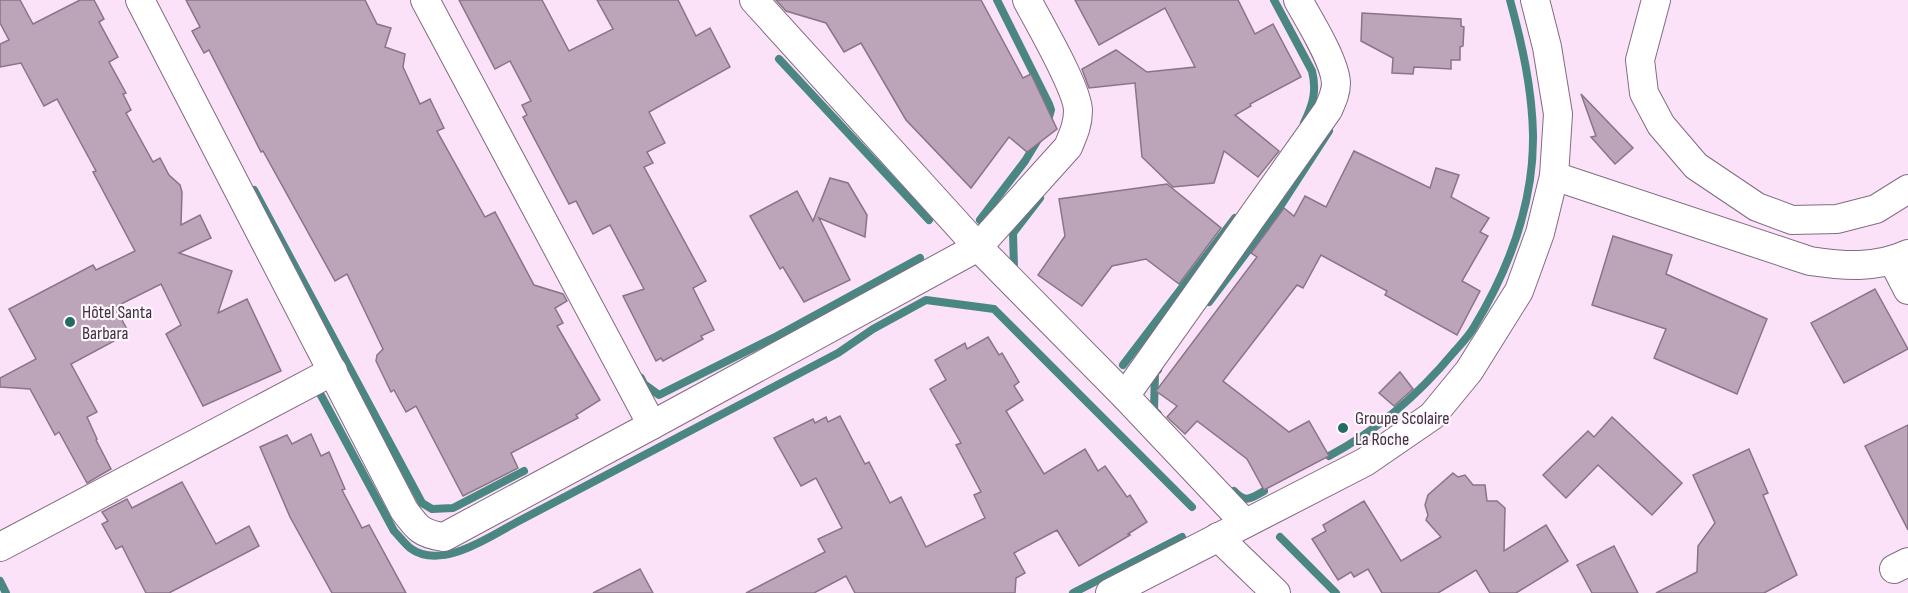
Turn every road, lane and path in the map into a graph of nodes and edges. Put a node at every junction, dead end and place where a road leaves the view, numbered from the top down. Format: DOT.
graph roads {
  1 [pos="140,0"];
  2 [pos="425,0"];
  3 [pos="753,0"];
  4 [pos="1027,0"];
  5 [pos="1298,0"];
  6 [pos="1536,0"];
  7 [pos="1656,0"];
  8 [pos="1554,176"];
  9 [pos="1908,189"];
  10 [pos="978,247"];
  11 [pos="1900,258"];
  12 [pos="1908,290"];
  13 [pos="333,371"];
  14 [pos="1125,396"];
  15 [pos="652,425"];
  16 [pos="1245,523"];
  17 [pos="1218,537"];
  18 [pos="0,547"];
  19 [pos="1110,593"];
  20 [pos="1276,593"];
  1 -- 13 [label="street"];
  2 -- 15 [label="street"];
  3 -- 10 [label="street"];
  4 -- 10 [label="street"];
  5 -- 14 [label="street"];
  6 -- 8 [label="street"];
  7 -- 9 [label="street"];
  8 -- 11 [label="street"];
  8 -- 16 [label="street"];
  10 -- 14 [label="street"];
  10 -- 15 [label="street"];
  11 -- 12 [label="street"];
  13 -- 15 [label="street"];
  13 -- 18 [label="street"];
  14 -- 16 [label="street"];
  16 -- 17 [label="street"];
  17 -- 19 [label="street"];
  17 -- 20 [label="street"];
}
